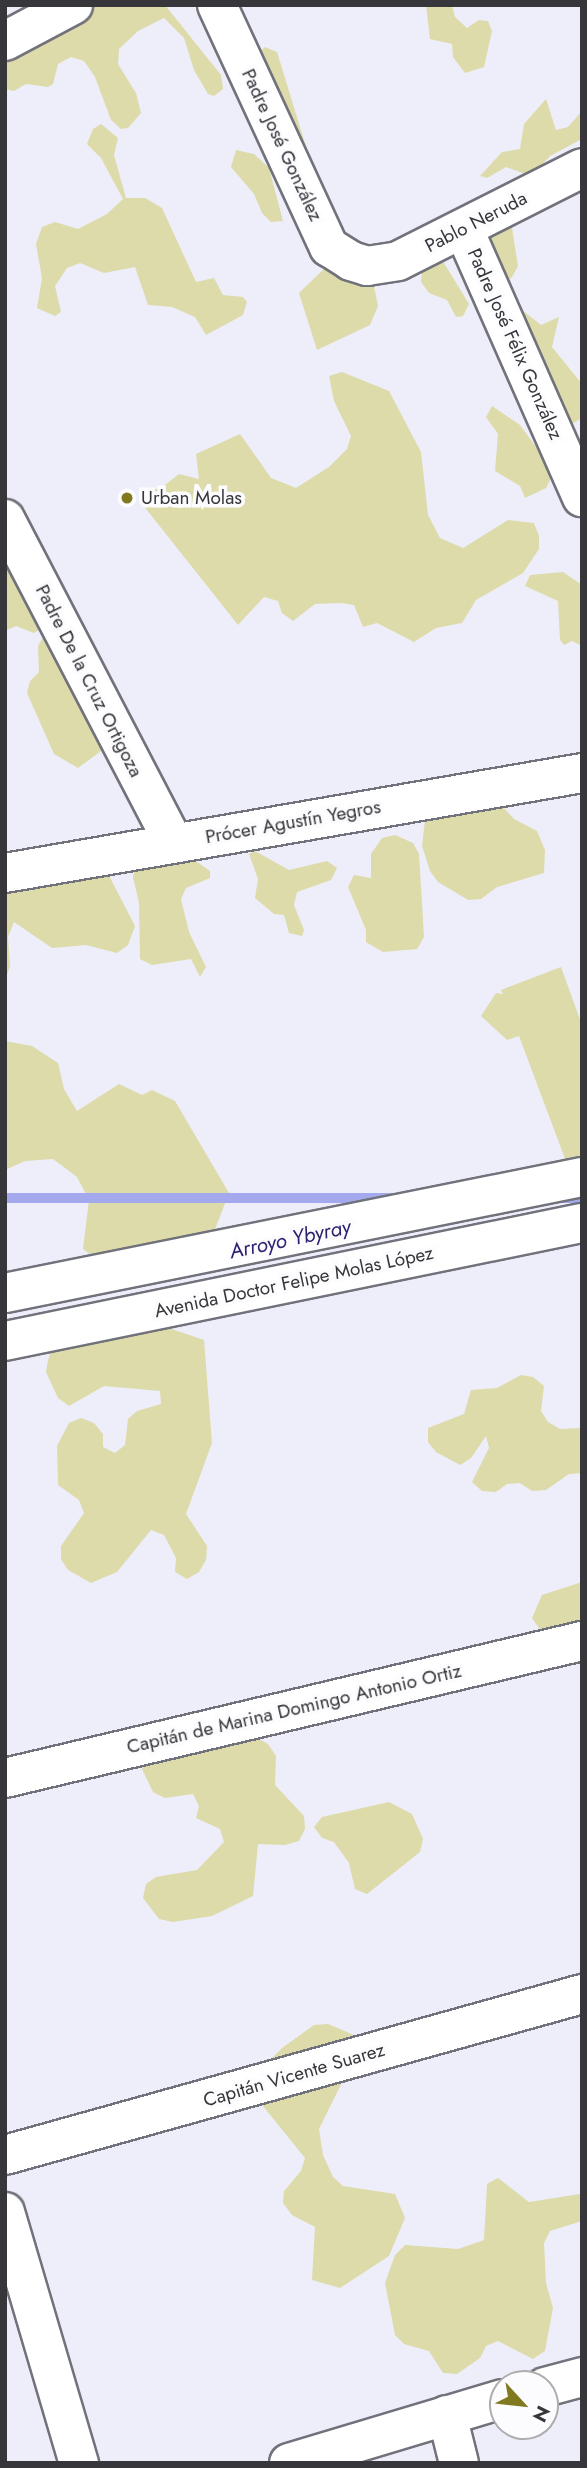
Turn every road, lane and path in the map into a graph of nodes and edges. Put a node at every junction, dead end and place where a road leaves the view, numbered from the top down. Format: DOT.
graph roads {
  1 [pos="73,5"];
  2 [pos="217,5"];
  3 [pos="5,41"];
  4 [pos="582,168"];
  5 [pos="464,230"];
  6 [pos="367,265"];
  7 [pos="582,496"];
  8 [pos="5,519"];
  9 [pos="582,773"];
  10 [pos="173,842"];
  11 [pos="5,873"];
  12 [pos="582,1177"];
  13 [pos="582,1223"];
  14 [pos="5,1293"];
  15 [pos="5,1341"];
  16 [pos="582,1641"];
  17 [pos="5,1777"];
  18 [pos="582,1994"];
  19 [pos="5,2155"];
  20 [pos="5,2212"];
  21 [pos="582,2377"];
  22 [pos="559,2383"];
  23 [pos="489,2403"];
  24 [pos="447,2415"];
  25 [pos="79,2463"];
  26 [pos="289,2463"];
  27 [pos="459,2463"];
  1 -- 3 [label="street"];
  2 -- 6 [label="street, Padre José González"];
  4 -- 5 [label="street, Pablo Neruda"];
  5 -- 6 [label="street, Pablo Neruda"];
  5 -- 7 [label="street, Padre José Félix González"];
  8 -- 10 [label="street, Padre De la Cruz Ortigoza"];
  9 -- 10 [label="street, Prócer Agustín Yegros"];
  10 -- 11 [label="street, Prócer Agustín Yegros"];
  12 -- 14 [label="street"];
  13 -- 15 [label="street, Avenida Doctor Felipe Molas López"];
  16 -- 17 [label="street, Capitán de Marina Domingo Antonio Ortiz"];
  18 -- 19 [label="street, Capitán Vicente Suarez"];
  20 -- 25 [label="street"];
  21 -- 22 [label="street"];
  23 -- 24 [label="street"];
  24 -- 26 [label="street"];
  24 -- 27 [label="street"];
}
